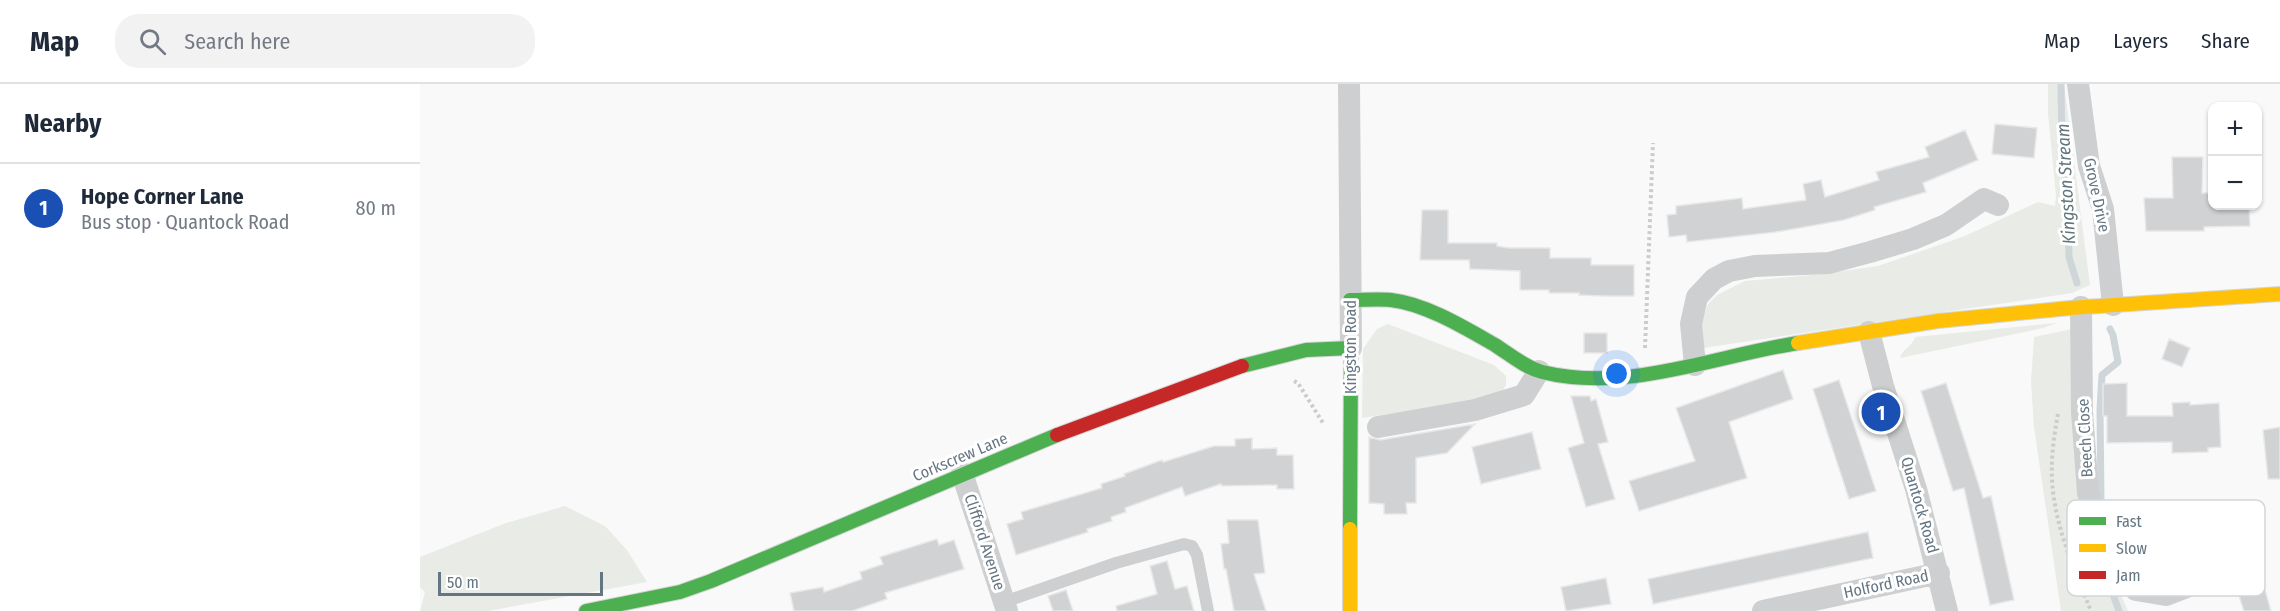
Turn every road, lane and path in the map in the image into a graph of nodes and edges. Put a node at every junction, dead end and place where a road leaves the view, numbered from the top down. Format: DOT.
graph roads {
  1 [pos="1349,84"];
  2 [pos="2078,84"];
  3 [pos="1653,143"];
  4 [pos="1987,196"];
  5 [pos="2280,294"];
  6 [pos="1350,300"];
  7 [pos="2114,305"];
  8 [pos="2081,307"];
  9 [pos="1869,332"];
  10 [pos="1351,348"];
  11 [pos="1695,365"];
  12 [pos="1539,370"];
  13 [pos="1645,375"];
  14 [pos="1288,378"];
  15 [pos="1378,426"];
  16 [pos="1349,432"];
  17 [pos="962,473"];
  18 [pos="2090,500"];
  19 [pos="1939,573"];
  20 [pos="642,606"];
  21 [pos="1006,607"];
  22 [pos="586,611"];
  23 [pos="1208,611"];
  24 [pos="1350,611"];
  25 [pos="1763,611"];
  26 [pos="1947,611"];
  1 -- 6 [label="street, Kingston Road"];
  2 -- 7 [label="street, Grove Drive"];
  3 -- 13 [label="path"];
  4 -- 11 [label="street"];
  5 -- 7 [label="street"];
  6 -- 10 [label="street, Kingston Road"];
  6 -- 12 [label="street"];
  7 -- 8 [label="street"];
  8 -- 9 [label="street"];
  8 -- 18 [label="street, Beech Close"];
  9 -- 11 [label="street"];
  9 -- 19 [label="street, Quantock Road"];
  10 -- 16 [label="street, Kingston Road"];
  10 -- 17 [label="street, Corkscrew Lane"];
  11 -- 13 [label="street"];
  12 -- 13 [label="street"];
  12 -- 15 [label="street"];
  14 -- 16 [label="path"];
  16 -- 24 [label="street, Kingston Road"];
  17 -- 20 [label="street, Corkscrew Lane"];
  17 -- 21 [label="street, Clifford Avenue"];
  19 -- 25 [label="street, Holford Road"];
  19 -- 26 [label="street, Quantock Road"];
  20 -- 22 [label="street, Corkscrew Lane"];
  21 -- 23 [label="lane"];
}
